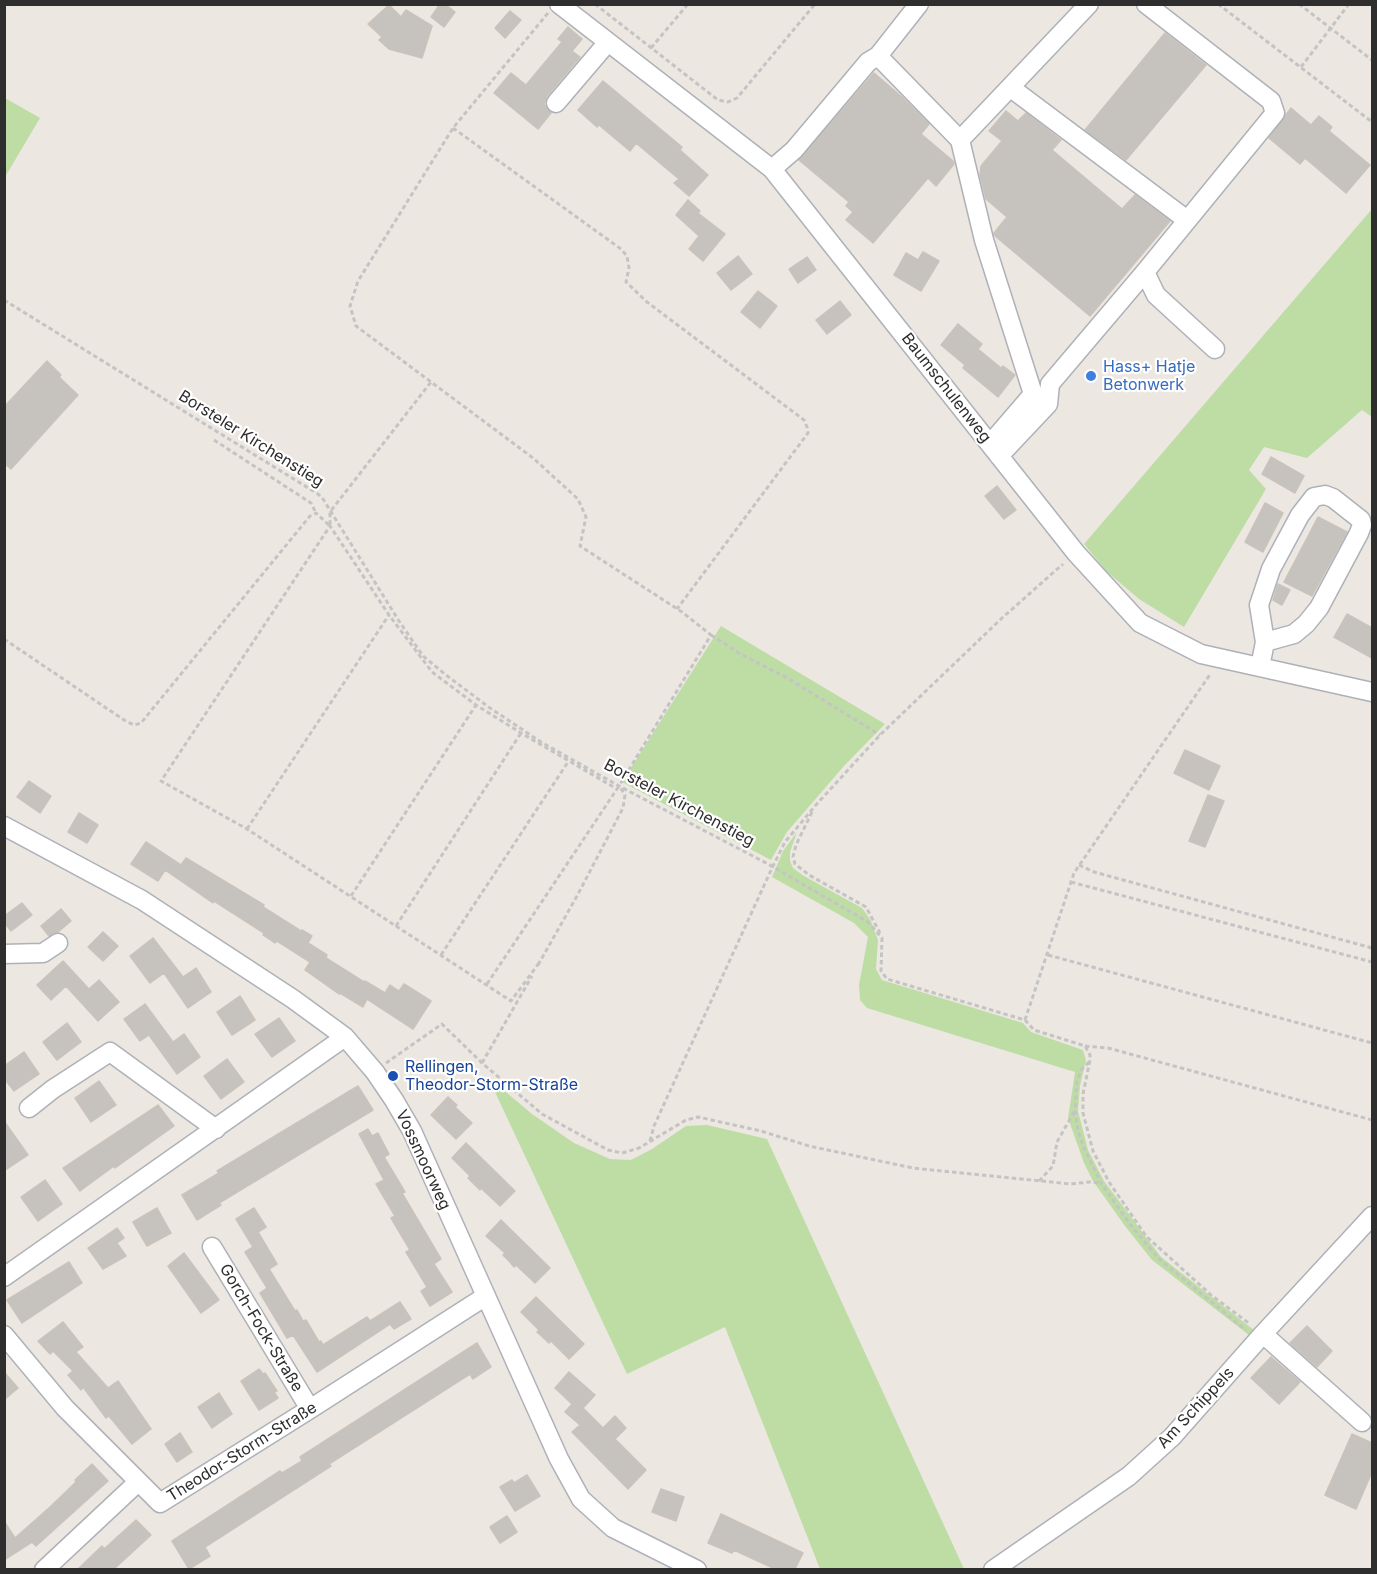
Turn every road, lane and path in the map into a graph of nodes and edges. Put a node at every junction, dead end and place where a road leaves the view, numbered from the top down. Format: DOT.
graph roads {
  1 [pos="555,4"];
  2 [pos="560,4"];
  3 [pos="595,4"];
  4 [pos="688,4"];
  5 [pos="815,4"];
  6 [pos="919,4"];
  7 [pos="1089,4"];
  8 [pos="1146,4"];
  9 [pos="1218,4"];
  10 [pos="1299,4"];
  11 [pos="1349,4"];
  12 [pos="1330,28"];
  13 [pos="608,42"];
  14 [pos="651,48"];
  15 [pos="878,56"];
  16 [pos="1372,60"];
  17 [pos="1301,67"];
  18 [pos="1011,88"];
  19 [pos="556,103"];
  20 [pos="1372,122"];
  21 [pos="453,128"];
  22 [pos="960,140"];
  23 [pos="772,169"];
  24 [pos="1187,220"];
  25 [pos="1146,272"];
  26 [pos="4,300"];
  27 [pos="1215,349"];
  28 [pos="431,382"];
  29 [pos="214,440"];
  30 [pos="994,450"];
  31 [pos="330,512"];
  32 [pos="316,513"];
  33 [pos="330,526"];
  34 [pos="1076,553"];
  35 [pos="677,609"];
  36 [pos="389,615"];
  37 [pos="711,635"];
  38 [pos="4,639"];
  39 [pos="1265,642"];
  40 [pos="1221,658"];
  41 [pos="1260,667"];
  42 [pos="1372,692"];
  43 [pos="476,705"];
  44 [pos="521,734"];
  45 [pos="880,735"];
  46 [pos="568,762"];
  47 [pos="618,787"];
  48 [pos="815,806"];
  49 [pos="4,826"];
  50 [pos="247,829"];
  51 [pos="1079,865"];
  52 [pos="772,868"];
  53 [pos="1071,882"];
  54 [pos="351,896"];
  55 [pos="396,926"];
  56 [pos="882,938"];
  57 [pos="58,943"];
  58 [pos="1372,948"];
  59 [pos="4,954"];
  60 [pos="441,955"];
  61 [pos="1048,955"];
  62 [pos="1372,962"];
  63 [pos="539,963"];
  64 [pos="487,984"];
  65 [pos="1025,1020"];
  66 [pos="345,1037"];
  67 [pos="1372,1043"];
  68 [pos="1085,1047"];
  69 [pos="1090,1060"];
  70 [pos="482,1063"];
  71 [pos="375,1072"];
  72 [pos="29,1108"];
  73 [pos="1074,1110"];
  74 [pos="1372,1120"];
  75 [pos="216,1129"];
  76 [pos="649,1142"];
  77 [pos="1039,1181"];
  78 [pos="1101,1183"];
  79 [pos="1372,1216"];
  80 [pos="212,1247"];
  81 [pos="4,1276"];
  82 [pos="486,1296"];
  83 [pos="4,1335"];
  84 [pos="1261,1337"];
  85 [pos="10,1354"];
  86 [pos="310,1409"];
  87 [pos="1362,1422"];
  88 [pos="138,1482"];
  89 [pos="44,1569"];
  90 [pos="697,1569"];
  91 [pos="993,1569"];
  1 -- 21 [label="path"];
  2 -- 13 [label="street, Baumschulenweg"];
  3 -- 14 [label="path"];
  4 -- 14 [label="path"];
  5 -- 14 [label="path"];
  6 -- 15 [label="street"];
  7 -- 18 [label="street"];
  8 -- 24 [label="street"];
  9 -- 17 [label="path"];
  10 -- 12 [label="path"];
  11 -- 12 [label="path"];
  12 -- 16 [label="path"];
  12 -- 17 [label="path"];
  13 -- 19 [label="street"];
  13 -- 23 [label="street, Baumschulenweg"];
  15 -- 22 [label="street"];
  15 -- 23 [label="street"];
  17 -- 20 [label="path"];
  18 -- 22 [label="street"];
  18 -- 24 [label="street"];
  21 -- 28 [label="path"];
  21 -- 35 [label="path"];
  22 -- 30 [label="street"];
  23 -- 30 [label="street, Baumschulenweg"];
  24 -- 25 [label="street"];
  25 -- 27 [label="street"];
  25 -- 30 [label="street"];
  26 -- 31 [label="path, Borsteler Kirchenstieg"];
  28 -- 31 [label="path"];
  28 -- 35 [label="path"];
  29 -- 32 [label="path"];
  30 -- 34 [label="street, Baumschulenweg"];
  31 -- 33 [label="path"];
  31 -- 47 [label="path, Borsteler Kirchenstieg"];
  32 -- 33 [label="path"];
  32 -- 38 [label="path"];
  33 -- 36 [label="path"];
  33 -- 50 [label="path"];
  34 -- 40 [label="street, Baumschulenweg"];
  34 -- 45 [label="path"];
  35 -- 37 [label="path"];
  36 -- 43 [label="path"];
  36 -- 50 [label="path"];
  37 -- 45 [label="path"];
  37 -- 47 [label="path"];
  39 -- 39 [label="street"];
  39 -- 41 [label="street"];
  40 -- 41 [label="street, Baumschulenweg"];
  40 -- 51 [label="path"];
  41 -- 42 [label="street, Baumschulenweg"];
  43 -- 44 [label="path"];
  43 -- 54 [label="path"];
  44 -- 46 [label="path"];
  44 -- 55 [label="path"];
  45 -- 48 [label="path"];
  46 -- 47 [label="path"];
  46 -- 60 [label="path"];
  47 -- 52 [label="path, Borsteler Kirchenstieg"];
  47 -- 63 [label="path"];
  47 -- 64 [label="path"];
  48 -- 52 [label="path"];
  48 -- 56 [label="path"];
  49 -- 66 [label="street, Vossmoorweg"];
  50 -- 54 [label="path"];
  51 -- 53 [label="path"];
  51 -- 58 [label="path"];
  52 -- 56 [label="path, Borsteler Kirchenstieg"];
  52 -- 76 [label="path"];
  53 -- 61 [label="path"];
  53 -- 62 [label="path"];
  54 -- 55 [label="path"];
  55 -- 60 [label="path"];
  56 -- 65 [label="path"];
  57 -- 59 [label="street"];
  60 -- 64 [label="path"];
  61 -- 65 [label="path"];
  61 -- 67 [label="path"];
  63 -- 64 [label="path"];
  63 -- 70 [label="path"];
  65 -- 68 [label="path"];
  66 -- 71 [label="street, Vossmoorweg"];
  66 -- 75 [label="street"];
  68 -- 69 [label="path"];
  68 -- 74 [label="path"];
  69 -- 73 [label="path"];
  69 -- 84 [label="path"];
  70 -- 71 [label="path"];
  70 -- 76 [label="path"];
  71 -- 82 [label="street, Vossmoorweg"];
  72 -- 75 [label="street"];
  73 -- 77 [label="path"];
  73 -- 78 [label="path"];
  75 -- 81 [label="street"];
  76 -- 77 [label="path"];
  77 -- 78 [label="path"];
  78 -- 84 [label="path"];
  79 -- 84 [label="street, Am Schippels"];
  80 -- 86 [label="street, Gorch-Fock-Straße"];
  82 -- 86 [label="street, Theodor-Storm-Straße"];
  82 -- 90 [label="street, Vossmoorweg"];
  83 -- 85 [label="street, Theodor-Storm-Straße"];
  84 -- 87 [label="street"];
  84 -- 91 [label="street, Am Schippels"];
  85 -- 88 [label="street, Theodor-Storm-Straße"];
  86 -- 88 [label="street, Theodor-Storm-Straße"];
  88 -- 89 [label="street"];
}
